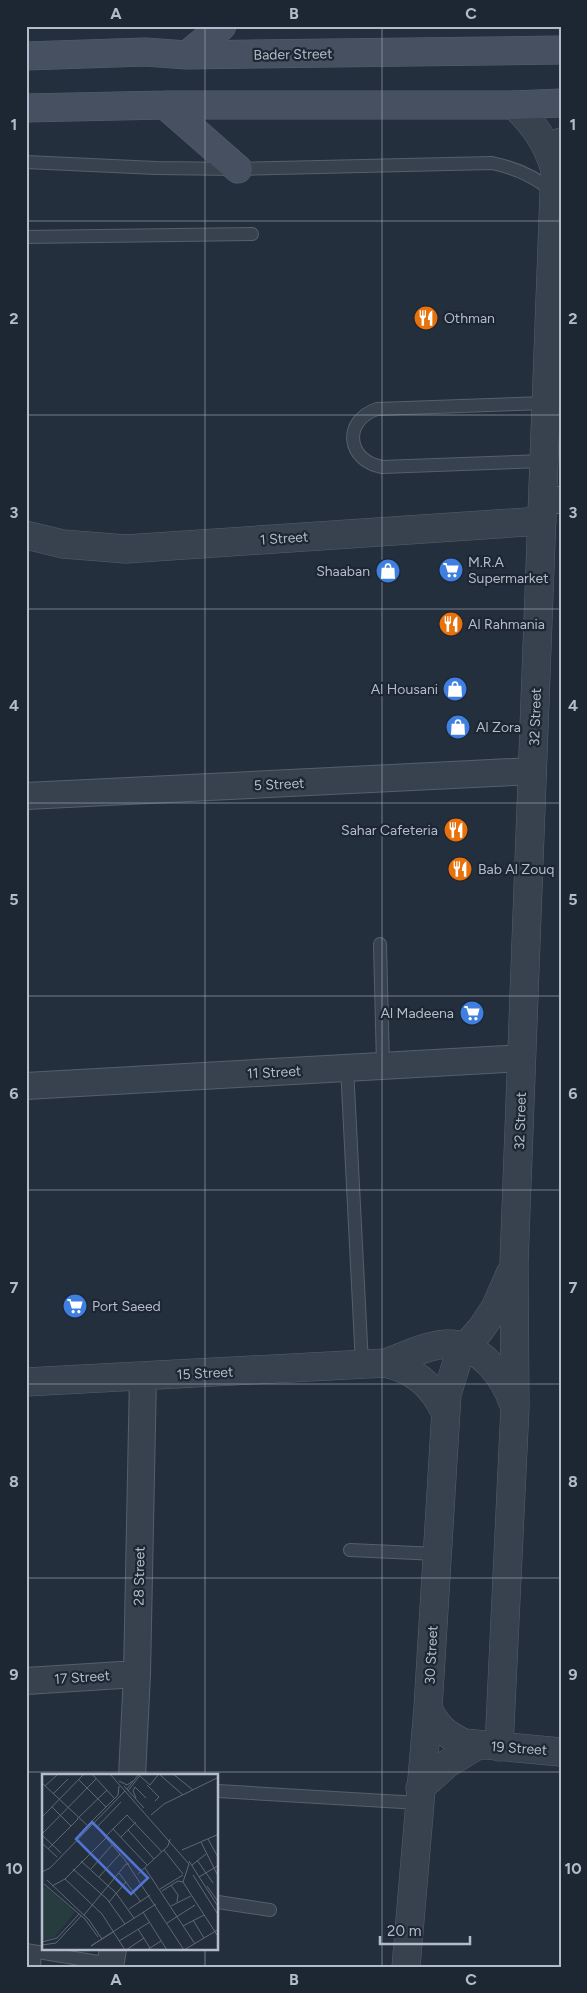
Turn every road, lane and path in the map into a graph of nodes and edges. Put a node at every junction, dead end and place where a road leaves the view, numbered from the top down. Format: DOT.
graph roads {
  1 [pos="222,26"];
  2 [pos="561,50"];
  3 [pos="187,55"];
  4 [pos="26,56"];
  5 [pos="561,103"];
  6 [pos="514,105"];
  7 [pos="165,106"];
  8 [pos="26,108"];
  9 [pos="561,142"];
  10 [pos="26,162"];
  11 [pos="238,169"];
  12 [pos="557,178"];
  13 [pos="252,234"];
  14 [pos="26,237"];
  15 [pos="546,403"];
  16 [pos="544,460"];
  17 [pos="549,507"];
  18 [pos="26,535"];
  19 [pos="533,772"];
  20 [pos="26,796"];
  21 [pos="380,944"];
  22 [pos="522,1058"];
  23 [pos="383,1065"];
  24 [pos="347,1067"];
  25 [pos="26,1086"];
  26 [pos="514,1263"];
  27 [pos="465,1347"];
  28 [pos="373,1364"];
  29 [pos="143,1376"];
  30 [pos="26,1382"];
  31 [pos="515,1407"];
  32 [pos="445,1412"];
  33 [pos="350,1550"];
  34 [pos="437,1554"];
  35 [pos="138,1674"];
  36 [pos="26,1681"];
  37 [pos="428,1708"];
  38 [pos="488,1746"];
  39 [pos="561,1752"];
  40 [pos="132,1774"];
  41 [pos="219,1791"];
  42 [pos="420,1796"];
  43 [pos="219,1902"];
  44 [pos="270,1910"];
  45 [pos="31,1951"];
  46 [pos="111,1960"];
  47 [pos="34,1967"];
  48 [pos="406,1967"];
  1 -- 3 [label="main road"];
  2 -- 3 [label="main road, Bader Street"];
  3 -- 4 [label="main road, Bader Street"];
  5 -- 6 [label="main road"];
  6 -- 7 [label="main road"];
  6 -- 12 [label="street, 32 Street"];
  7 -- 8 [label="main road"];
  7 -- 11 [label="main road"];
  9 -- 12 [label="street, 32 Street"];
  10 -- 11 [label="lane"];
  11 -- 12 [label="lane"];
  12 -- 15 [label="street, 32 Street"];
  13 -- 14 [label="lane"];
  15 -- 16 [label="street, 32 Street"];
  15 -- 16 [label="lane"];
  16 -- 17 [label="street, 32 Street"];
  17 -- 18 [label="street, 1 Street"];
  17 -- 19 [label="street, 32 Street"];
  19 -- 20 [label="street, 5 Street"];
  19 -- 22 [label="street, 32 Street"];
  21 -- 23 [label="lane"];
  22 -- 23 [label="street, 11 Street"];
  22 -- 26 [label="street, 32 Street"];
  23 -- 24 [label="street, 11 Street"];
  24 -- 25 [label="street, 11 Street"];
  24 -- 28 [label="lane"];
  26 -- 27 [label="street, 32 Street"];
  26 -- 31 [label="street, 32 Street"];
  27 -- 28 [label="street, 15 Street"];
  27 -- 31 [label="street"];
  27 -- 32 [label="street, 30 Street"];
  28 -- 29 [label="street, 15 Street"];
  28 -- 32 [label="street, 15 Street"];
  29 -- 30 [label="street, 15 Street"];
  29 -- 35 [label="street, 28 Street"];
  31 -- 38 [label="street"];
  32 -- 34 [label="street, 30 Street"];
  33 -- 34 [label="lane"];
  34 -- 37 [label="street, 30 Street"];
  35 -- 36 [label="street, 17 Street"];
  35 -- 40 [label="street, 28 Street"];
  37 -- 38 [label="street, 19 Street"];
  37 -- 42 [label="street, 30 Street"];
  38 -- 39 [label="street, 19 Street"];
  38 -- 42 [label="street, 19 Street"];
  41 -- 42 [label="lane"];
  42 -- 48 [label="street, 30 Street"];
  43 -- 44 [label="lane"];
  45 -- 46 [label="lane"];
  45 -- 47 [label="lane"];
}
